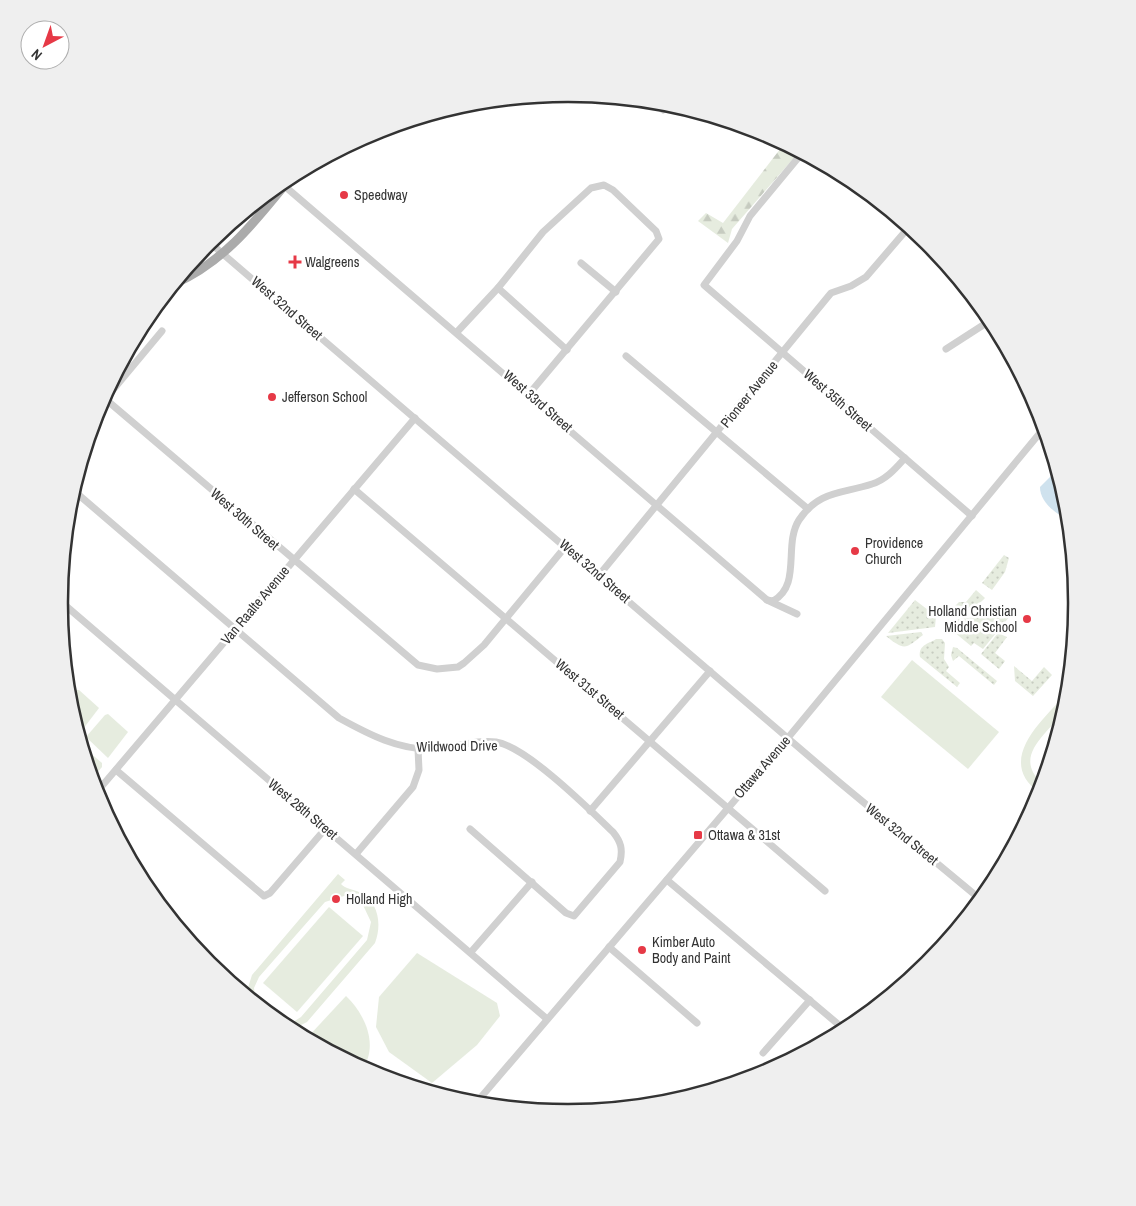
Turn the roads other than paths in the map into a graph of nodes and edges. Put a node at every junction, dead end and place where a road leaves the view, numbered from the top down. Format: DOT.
graph roads {
  1 [pos="798,158"];
  2 [pos="288,188"];
  3 [pos="270,201"];
  4 [pos="904,233"];
  5 [pos="216,247"];
  6 [pos="224,254"];
  7 [pos="581,263"];
  8 [pos="189,276"];
  9 [pos="498,288"];
  10 [pos="616,292"];
  11 [pos="984,325"];
  12 [pos="162,331"];
  13 [pos="457,332"];
  14 [pos="567,350"];
  15 [pos="946,350"];
  16 [pos="782,352"];
  17 [pos="626,356"];
  18 [pos="121,378"];
  19 [pos="529,394"];
  20 [pos="110,403"];
  21 [pos="415,418"];
  22 [pos="718,433"];
  23 [pos="1039,434"];
  24 [pos="905,458"];
  25 [pos="354,489"];
  26 [pos="79,496"];
  27 [pos="658,504"];
  28 [pos="808,509"];
  29 [pos="972,516"];
  30 [pos="566,546"];
  31 [pos="293,560"];
  32 [pos="600,574"];
  33 [pos="766,600"];
  34 [pos="68,608"];
  35 [pos="797,614"];
  36 [pos="505,618"];
  37 [pos="235,630"];
  38 [pos="710,671"];
  39 [pos="176,700"];
  40 [pos="788,738"];
  41 [pos="650,740"];
  42 [pos="418,749"];
  43 [pos="116,770"];
  44 [pos="102,786"];
  45 [pos="728,807"];
  46 [pos="590,811"];
  47 [pos="326,828"];
  48 [pos="470,829"];
  49 [pos="356,854"];
  50 [pos="667,880"];
  51 [pos="532,882"];
  52 [pos="825,891"];
  53 [pos="974,895"];
  54 [pos="609,947"];
  55 [pos="471,952"];
  56 [pos="810,1000"];
  57 [pos="547,1019"];
  58 [pos="697,1024"];
  59 [pos="837,1024"];
  60 [pos="762,1053"];
  61 [pos="482,1096"];
  1 -- 16 [label="street, West 35th Street"];
  2 -- 13 [label="street, West 33rd Street"];
  3 -- 6 [label="main road"];
  4 -- 16 [label="street, Pioneer Avenue"];
  5 -- 6 [label="street, West 32nd Street"];
  6 -- 8 [label="main road"];
  6 -- 21 [label="street, West 32nd Street"];
  7 -- 10 [label="street"];
  9 -- 10 [label="street"];
  9 -- 13 [label="street"];
  9 -- 14 [label="street"];
  10 -- 14 [label="street"];
  11 -- 15 [label="street"];
  12 -- 18 [label="street"];
  13 -- 19 [label="street, West 33rd Street"];
  14 -- 19 [label="street"];
  16 -- 22 [label="street, Pioneer Avenue"];
  16 -- 24 [label="street, West 35th Street"];
  17 -- 22 [label="street"];
  19 -- 27 [label="street, West 33rd Street"];
  20 -- 31 [label="street, West 30th Street"];
  21 -- 25 [label="street, Van Raalte Avenue"];
  21 -- 30 [label="street, West 32nd Street"];
  22 -- 27 [label="street, Pioneer Avenue"];
  22 -- 28 [label="street"];
  23 -- 29 [label="street, Ottawa Avenue"];
  24 -- 28 [label="street"];
  24 -- 29 [label="street, West 35th Street"];
  25 -- 31 [label="street, Van Raalte Avenue"];
  25 -- 36 [label="street, West 31st Street"];
  26 -- 37 [label="street, Wildwood Drive"];
  27 -- 32 [label="street, Pioneer Avenue"];
  27 -- 33 [label="street, West 33rd Street"];
  28 -- 33 [label="street"];
  29 -- 40 [label="street, Ottawa Avenue"];
  30 -- 32 [label="street, West 32nd Street"];
  30 -- 36 [label="street"];
  31 -- 36 [label="street, West 30th Street"];
  31 -- 37 [label="street, Van Raalte Avenue"];
  32 -- 38 [label="street, West 32nd Street"];
  33 -- 35 [label="street, West 33rd Street"];
  34 -- 39 [label="street, West 28th Street"];
  36 -- 41 [label="street, West 31st Street"];
  37 -- 39 [label="street, Van Raalte Avenue"];
  37 -- 42 [label="street, Wildwood Drive"];
  38 -- 40 [label="street, West 32nd Street"];
  38 -- 41 [label="street"];
  39 -- 43 [label="street, Van Raalte Avenue"];
  39 -- 47 [label="street, West 28th Street"];
  40 -- 45 [label="street, Ottawa Avenue"];
  40 -- 53 [label="street, West 32nd Street"];
  41 -- 45 [label="street, West 31st Street"];
  41 -- 46 [label="street"];
  42 -- 46 [label="street, Wildwood Drive"];
  42 -- 49 [label="street"];
  43 -- 44 [label="street, Van Raalte Avenue"];
  43 -- 47 [label="street"];
  45 -- 50 [label="street, Ottawa Avenue"];
  45 -- 52 [label="street, West 31st Street"];
  46 -- 51 [label="street, Wildwood Drive"];
  47 -- 49 [label="street, West 28th Street"];
  48 -- 51 [label="street"];
  49 -- 55 [label="street, West 28th Street"];
  50 -- 54 [label="street, Ottawa Avenue"];
  50 -- 56 [label="street"];
  51 -- 55 [label="street"];
  54 -- 57 [label="street, Ottawa Avenue"];
  54 -- 58 [label="street"];
  55 -- 57 [label="street, West 28th Street"];
  56 -- 59 [label="street"];
  56 -- 60 [label="street"];
  57 -- 61 [label="street, Ottawa Avenue"];
}
